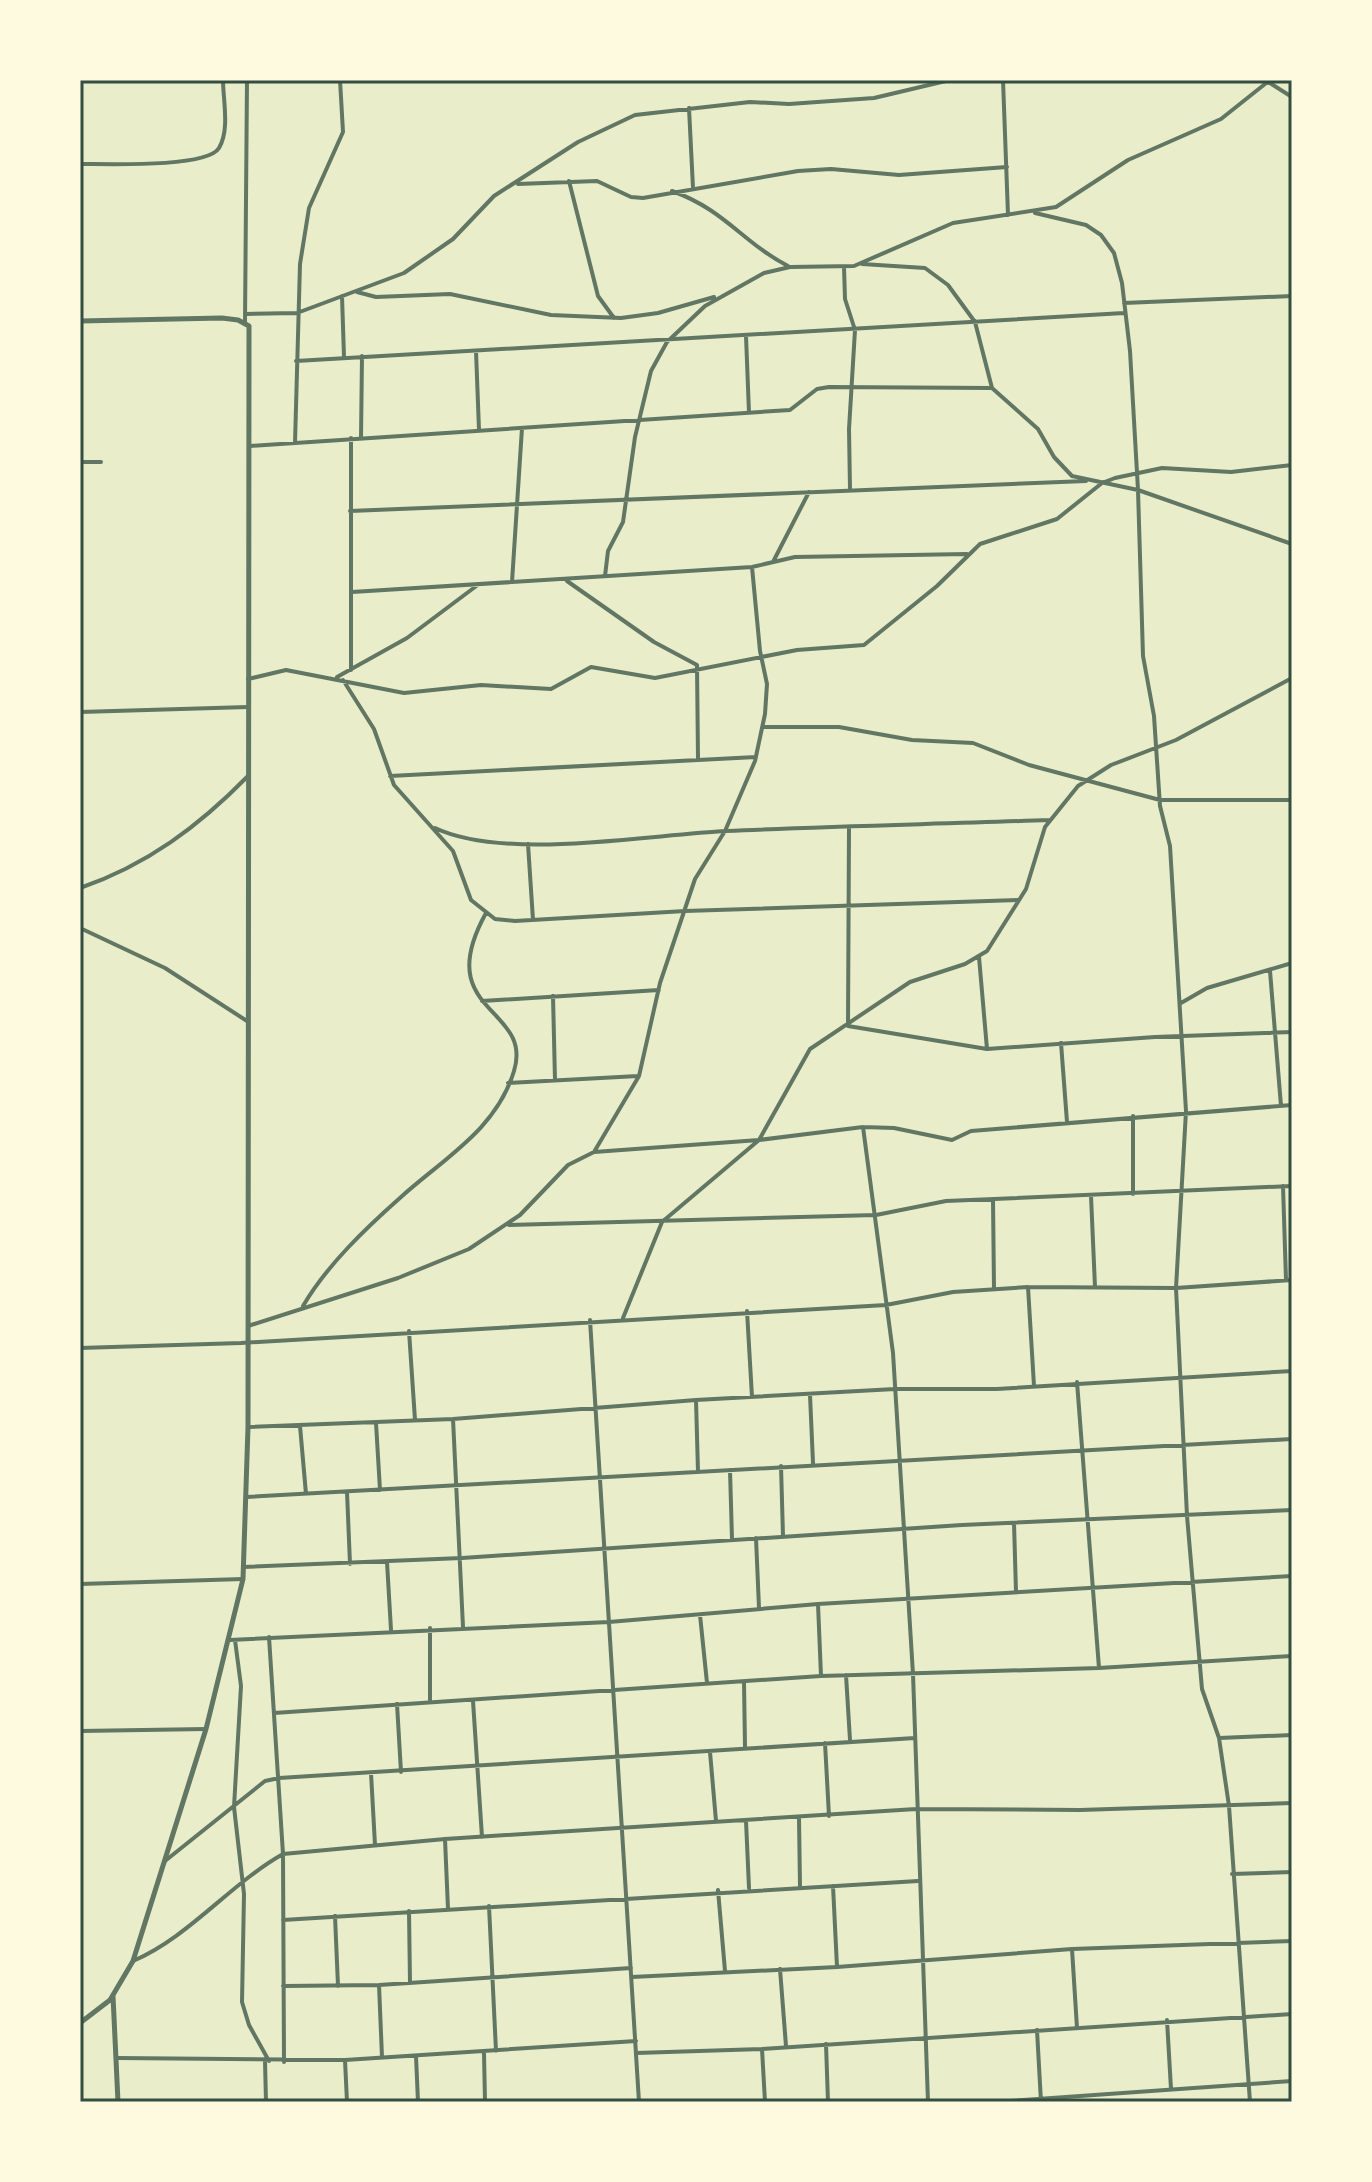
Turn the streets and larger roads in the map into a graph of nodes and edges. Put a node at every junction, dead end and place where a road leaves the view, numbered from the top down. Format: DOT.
graph roads {
  1 [pos="223,80"];
  2 [pos="247,80"];
  3 [pos="340,80"];
  4 [pos="950,80"];
  5 [pos="1003,80"];
  6 [pos="1267,81"];
  7 [pos="1292,97"];
  8 [pos="689,108"];
  9 [pos="80,164"];
  10 [pos="1007,167"];
  11 [pos="569,180"];
  12 [pos="511,185"];
  13 [pos="693,188"];
  14 [pos="671,191"];
  15 [pos="1035,213"];
  16 [pos="1008,215"];
  17 [pos="859,264"];
  18 [pos="790,267"];
  19 [pos="844,267"];
  20 [pos="355,292"];
  21 [pos="342,295"];
  22 [pos="720,296"];
  23 [pos="1292,296"];
  24 [pos="1124,303"];
  25 [pos="297,313"];
  26 [pos="1125,313"];
  27 [pos="245,314"];
  28 [pos="614,318"];
  29 [pos="80,321"];
  30 [pos="245,322"];
  31 [pos="975,322"];
  32 [pos="855,330"];
  33 [pos="746,336"];
  34 [pos="667,342"];
  35 [pos="476,351"];
  36 [pos="362,356"];
  37 [pos="344,357"];
  38 [pos="296,361"];
  39 [pos="852,387"];
  40 [pos="992,388"];
  41 [pos="749,413"];
  42 [pos="638,421"];
  43 [pos="522,428"];
  44 [pos="479,430"];
  45 [pos="351,438"];
  46 [pos="361,438"];
  47 [pos="295,443"];
  48 [pos="250,446"];
  49 [pos="80,462"];
  50 [pos="101,462"];
  51 [pos="1292,465"];
  52 [pos="1137,471"];
  53 [pos="1086,481"];
  54 [pos="1102,483"];
  55 [pos="850,489"];
  56 [pos="1138,490"];
  57 [pos="810,491"];
  58 [pos="626,500"];
  59 [pos="517,506"];
  60 [pos="350,511"];
  61 [pos="1292,544"];
  62 [pos="969,554"];
  63 [pos="774,560"];
  64 [pos="752,567"];
  65 [pos="605,576"];
  66 [pos="565,579"];
  67 [pos="512,582"];
  68 [pos="479,584"];
  69 [pos="352,592"];
  70 [pos="761,658"];
  71 [pos="351,670"];
  72 [pos="698,672"];
  73 [pos="335,678"];
  74 [pos="1292,678"];
  75 [pos="248,679"];
  76 [pos="343,680"];
  77 [pos="248,707"];
  78 [pos="80,712"];
  79 [pos="763,727"];
  80 [pos="1157,748"];
  81 [pos="756,757"];
  82 [pos="698,759"];
  83 [pos="248,776"];
  84 [pos="390,776"];
  85 [pos="1086,779"];
  86 [pos="1160,800"];
  87 [pos="1292,800"];
  88 [pos="1050,820"];
  89 [pos="428,824"];
  90 [pos="849,827"];
  91 [pos="725,831"];
  92 [pos="528,844"];
  93 [pos="80,888"];
  94 [pos="1018,900"];
  95 [pos="849,907"];
  96 [pos="685,911"];
  97 [pos="486,913"];
  98 [pos="533,920"];
  99 [pos="80,928"];
  100 [pos="979,957"];
  101 [pos="1292,963"];
  102 [pos="1270,971"];
  103 [pos="659,990"];
  104 [pos="553,996"];
  105 [pos="480,1001"];
  106 [pos="1180,1005"];
  107 [pos="247,1021"];
  108 [pos="848,1026"];
  109 [pos="1292,1032"];
  110 [pos="1276,1033"];
  111 [pos="1182,1036"];
  112 [pos="1061,1043"];
  113 [pos="987,1049"];
  114 [pos="639,1076"];
  115 [pos="555,1080"];
  116 [pos="508,1083"];
  117 [pos="1292,1105"];
  118 [pos="1281,1106"];
  119 [pos="1186,1111"];
  120 [pos="1133,1116"];
  121 [pos="1067,1122"];
  122 [pos="863,1127"];
  123 [pos="759,1140"];
  124 [pos="594,1152"];
  125 [pos="1283,1186"];
  126 [pos="1292,1186"];
  127 [pos="1183,1193"];
  128 [pos="1133,1194"];
  129 [pos="1091,1196"];
  130 [pos="993,1199"];
  131 [pos="876,1215"];
  132 [pos="662,1222"];
  133 [pos="506,1225"];
  134 [pos="1289,1280"];
  135 [pos="1028,1287"];
  136 [pos="1095,1287"];
  137 [pos="1176,1288"];
  138 [pos="994,1289"];
  139 [pos="886,1305"];
  140 [pos="302,1308"];
  141 [pos="747,1311"];
  142 [pos="623,1318"];
  143 [pos="590,1320"];
  144 [pos="248,1326"];
  145 [pos="409,1331"];
  146 [pos="248,1342"];
  147 [pos="80,1348"];
  148 [pos="1292,1371"];
  149 [pos="1179,1377"];
  150 [pos="1077,1382"];
  151 [pos="1034,1386"];
  152 [pos="895,1389"];
  153 [pos="810,1395"];
  154 [pos="752,1397"];
  155 [pos="696,1400"];
  156 [pos="596,1406"];
  157 [pos="453,1419"];
  158 [pos="415,1420"];
  159 [pos="376,1423"];
  160 [pos="300,1426"];
  161 [pos="248,1427"];
  162 [pos="1292,1439"];
  163 [pos="1184,1447"];
  164 [pos="1085,1451"];
  165 [pos="899,1458"];
  166 [pos="813,1463"];
  167 [pos="781,1466"];
  168 [pos="730,1470"];
  169 [pos="698,1472"];
  170 [pos="600,1479"];
  171 [pos="458,1486"];
  172 [pos="380,1490"];
  173 [pos="347,1492"];
  174 [pos="306,1494"];
  175 [pos="246,1497"];
  176 [pos="1292,1510"];
  177 [pos="1187,1516"];
  178 [pos="1090,1518"];
  179 [pos="1014,1523"];
  180 [pos="904,1529"];
  181 [pos="783,1536"];
  182 [pos="756,1538"];
  183 [pos="732,1539"];
  184 [pos="604,1549"];
  185 [pos="462,1558"];
  186 [pos="387,1562"];
  187 [pos="350,1564"];
  188 [pos="243,1567"];
  189 [pos="1292,1576"];
  190 [pos="243,1579"];
  191 [pos="1193,1583"];
  192 [pos="80,1584"];
  193 [pos="1094,1588"];
  194 [pos="1016,1592"];
  195 [pos="908,1598"];
  196 [pos="818,1604"];
  197 [pos="759,1608"];
  198 [pos="700,1615"];
  199 [pos="609,1622"];
  200 [pos="463,1627"];
  201 [pos="430,1628"];
  202 [pos="391,1630"];
  203 [pos="269,1637"];
  204 [pos="232,1640"];
  205 [pos="1292,1656"];
  206 [pos="1199,1661"];
  207 [pos="1099,1668"];
  208 [pos="913,1674"];
  209 [pos="846,1675"];
  210 [pos="821,1676"];
  211 [pos="744,1682"];
  212 [pos="707,1683"];
  213 [pos="613,1690"];
  214 [pos="473,1701"];
  215 [pos="430,1703"];
  216 [pos="397,1704"];
  217 [pos="274,1713"];
  218 [pos="206,1729"];
  219 [pos="80,1731"];
  220 [pos="1292,1735"];
  221 [pos="915,1738"];
  222 [pos="1219,1738"];
  223 [pos="850,1741"];
  224 [pos="825,1743"];
  225 [pos="745,1748"];
  226 [pos="710,1752"];
  227 [pos="617,1757"];
  228 [pos="479,1767"];
  229 [pos="401,1772"];
  230 [pos="371,1773"];
  231 [pos="279,1778"];
  232 [pos="1292,1803"];
  233 [pos="1229,1806"];
  234 [pos="234,1807"];
  235 [pos="916,1809"];
  236 [pos="829,1816"];
  237 [pos="799,1818"];
  238 [pos="746,1821"];
  239 [pos="716,1822"];
  240 [pos="620,1828"];
  241 [pos="482,1837"];
  242 [pos="445,1839"];
  243 [pos="375,1845"];
  244 [pos="283,1854"];
  245 [pos="165,1861"];
  246 [pos="1292,1872"];
  247 [pos="1232,1874"];
  248 [pos="243,1880"];
  249 [pos="918,1881"];
  250 [pos="833,1886"];
  251 [pos="749,1888"];
  252 [pos="800,1888"];
  253 [pos="718,1890"];
  254 [pos="626,1898"];
  255 [pos="489,1906"];
  256 [pos="448,1909"];
  257 [pos="409,1911"];
  258 [pos="335,1916"];
  259 [pos="283,1920"];
  260 [pos="1292,1941"];
  261 [pos="1237,1944"];
  262 [pos="1072,1949"];
  263 [pos="921,1958"];
  264 [pos="133,1961"];
  265 [pos="837,1967"];
  266 [pos="631,1968"];
  267 [pos="780,1969"];
  268 [pos="725,1971"];
  269 [pos="491,1975"];
  270 [pos="632,1977"];
  271 [pos="410,1983"];
  272 [pos="379,1985"];
  273 [pos="283,1986"];
  274 [pos="338,1986"];
  275 [pos="113,1996"];
  276 [pos="1292,2014"];
  277 [pos="1244,2016"];
  278 [pos="1167,2020"];
  279 [pos="80,2023"];
  280 [pos="1077,2028"];
  281 [pos="1037,2030"];
  282 [pos="926,2037"];
  283 [pos="636,2041"];
  284 [pos="826,2044"];
  285 [pos="786,2047"];
  286 [pos="762,2049"];
  287 [pos="496,2051"];
  288 [pos="484,2053"];
  289 [pos="636,2053"];
  290 [pos="416,2056"];
  291 [pos="382,2057"];
  292 [pos="117,2058"];
  293 [pos="345,2060"];
  294 [pos="267,2061"];
  295 [pos="284,2062"];
  296 [pos="1292,2081"];
  297 [pos="1249,2084"];
  298 [pos="1171,2089"];
  299 [pos="1040,2100"];
  300 [pos="118,2102"];
  301 [pos="266,2102"];
  302 [pos="347,2102"];
  303 [pos="418,2102"];
  304 [pos="485,2102"];
  305 [pos="639,2102"];
  306 [pos="765,2102"];
  307 [pos="828,2102"];
  308 [pos="928,2102"];
  309 [pos="996,2102"];
  310 [pos="1250,2102"];
  1 -- 9 [label="street"];
  2 -- 27 [label="street"];
  3 -- 25 [label="street"];
  4 -- 8 [label="street"];
  5 -- 10 [label="street"];
  6 -- 7 [label="street"];
  6 -- 15 [label="street"];
  8 -- 12 [label="street"];
  8 -- 13 [label="street"];
  10 -- 13 [label="street"];
  10 -- 16 [label="street"];
  11 -- 12 [label="street"];
  11 -- 14 [label="street"];
  11 -- 28 [label="street"];
  12 -- 20 [label="street"];
  13 -- 14 [label="street"];
  14 -- 18 [label="street"];
  15 -- 16 [label="street"];
  15 -- 24 [label="street"];
  16 -- 17 [label="street"];
  17 -- 19 [label="street"];
  17 -- 31 [label="street"];
  18 -- 19 [label="street"];
  18 -- 22 [label="street"];
  19 -- 32 [label="street"];
  20 -- 21 [label="street"];
  20 -- 28 [label="street"];
  21 -- 25 [label="street"];
  21 -- 37 [label="street"];
  22 -- 28 [label="street"];
  22 -- 34 [label="street"];
  23 -- 24 [label="street"];
  24 -- 26 [label="street"];
  25 -- 27 [label="street"];
  25 -- 38 [label="street"];
  26 -- 31 [label="street"];
  26 -- 52 [label="street"];
  27 -- 30 [label="street"];
  29 -- 30 [label="street"];
  30 -- 48 [label="street"];
  31 -- 32 [label="street"];
  31 -- 40 [label="street"];
  32 -- 33 [label="street"];
  32 -- 39 [label="street"];
  33 -- 34 [label="street"];
  33 -- 41 [label="street"];
  34 -- 35 [label="street"];
  34 -- 42 [label="street"];
  35 -- 36 [label="street"];
  35 -- 44 [label="street"];
  36 -- 37 [label="street"];
  36 -- 46 [label="street"];
  37 -- 38 [label="street"];
  38 -- 47 [label="street"];
  39 -- 40 [label="street"];
  39 -- 41 [label="street"];
  39 -- 55 [label="street"];
  40 -- 53 [label="street"];
  41 -- 42 [label="street"];
  42 -- 43 [label="street"];
  42 -- 58 [label="street"];
  43 -- 44 [label="street"];
  43 -- 59 [label="street"];
  44 -- 46 [label="street"];
  45 -- 46 [label="street"];
  45 -- 47 [label="street"];
  45 -- 60 [label="street"];
  47 -- 48 [label="street"];
  48 -- 75 [label="street"];
  49 -- 50 [label="street"];
  51 -- 52 [label="street"];
  52 -- 54 [label="street"];
  52 -- 56 [label="street"];
  53 -- 54 [label="street"];
  53 -- 55 [label="street"];
  54 -- 56 [label="street"];
  54 -- 62 [label="street"];
  55 -- 57 [label="street"];
  56 -- 61 [label="street"];
  56 -- 80 [label="street"];
  57 -- 58 [label="street"];
  57 -- 63 [label="street"];
  58 -- 59 [label="street"];
  58 -- 65 [label="street"];
  59 -- 60 [label="street"];
  59 -- 67 [label="street"];
  60 -- 69 [label="street"];
  62 -- 63 [label="street"];
  62 -- 70 [label="street"];
  63 -- 64 [label="street"];
  64 -- 65 [label="street"];
  64 -- 70 [label="street"];
  65 -- 66 [label="street"];
  66 -- 67 [label="street"];
  66 -- 72 [label="street"];
  67 -- 68 [label="street"];
  68 -- 69 [label="street"];
  68 -- 71 [label="street"];
  69 -- 71 [label="street"];
  70 -- 72 [label="street"];
  70 -- 79 [label="street"];
  71 -- 73 [label="street"];
  72 -- 76 [label="street"];
  72 -- 82 [label="street"];
  73 -- 75 [label="street"];
  73 -- 76 [label="street"];
  74 -- 80 [label="street"];
  75 -- 77 [label="street"];
  76 -- 84 [label="street"];
  77 -- 78 [label="street"];
  77 -- 83 [label="street"];
  79 -- 81 [label="street"];
  79 -- 85 [label="street"];
  80 -- 85 [label="street"];
  80 -- 86 [label="street"];
  81 -- 82 [label="street"];
  81 -- 91 [label="street"];
  82 -- 84 [label="street"];
  83 -- 93 [label="street"];
  83 -- 107 [label="street"];
  84 -- 89 [label="street"];
  85 -- 86 [label="street"];
  85 -- 88 [label="street"];
  86 -- 87 [label="street"];
  86 -- 106 [label="street"];
  88 -- 90 [label="street"];
  88 -- 94 [label="street"];
  89 -- 92 [label="street"];
  89 -- 97 [label="street"];
  90 -- 91 [label="street"];
  90 -- 95 [label="street"];
  91 -- 92 [label="street"];
  91 -- 96 [label="street"];
  92 -- 98 [label="street"];
  94 -- 95 [label="street"];
  94 -- 100 [label="street"];
  95 -- 96 [label="street"];
  95 -- 108 [label="street"];
  96 -- 98 [label="street"];
  96 -- 103 [label="street"];
  97 -- 98 [label="street"];
  97 -- 105 [label="street"];
  99 -- 107 [label="street"];
  100 -- 108 [label="street"];
  100 -- 113 [label="street"];
  101 -- 102 [label="street"];
  102 -- 106 [label="street"];
  102 -- 110 [label="street"];
  103 -- 104 [label="street"];
  103 -- 114 [label="street"];
  104 -- 105 [label="street"];
  104 -- 115 [label="street"];
  105 -- 116 [label="street"];
  106 -- 111 [label="street"];
  107 -- 144 [label="street"];
  108 -- 113 [label="street"];
  108 -- 123 [label="street"];
  109 -- 110 [label="street"];
  110 -- 111 [label="street"];
  110 -- 118 [label="street"];
  111 -- 112 [label="street"];
  111 -- 119 [label="street"];
  112 -- 113 [label="street"];
  112 -- 121 [label="street"];
  114 -- 115 [label="street"];
  114 -- 124 [label="street"];
  115 -- 116 [label="street"];
  116 -- 140 [label="street"];
  117 -- 118 [label="street"];
  118 -- 119 [label="street"];
  119 -- 120 [label="street"];
  119 -- 127 [label="street"];
  120 -- 121 [label="street"];
  120 -- 128 [label="street"];
  121 -- 122 [label="street"];
  122 -- 123 [label="street"];
  122 -- 131 [label="street"];
  123 -- 124 [label="street"];
  123 -- 132 [label="street"];
  124 -- 133 [label="street"];
  125 -- 126 [label="street"];
  125 -- 127 [label="street"];
  125 -- 134 [label="street"];
  127 -- 128 [label="street"];
  127 -- 137 [label="street"];
  128 -- 129 [label="street"];
  129 -- 130 [label="street"];
  129 -- 136 [label="street"];
  130 -- 131 [label="street"];
  130 -- 138 [label="street"];
  131 -- 132 [label="street"];
  131 -- 139 [label="street"];
  132 -- 133 [label="street"];
  132 -- 142 [label="street"];
  133 -- 140 [label="street"];
  134 -- 137 [label="street"];
  135 -- 136 [label="street"];
  135 -- 138 [label="street"];
  135 -- 151 [label="street"];
  136 -- 137 [label="street"];
  137 -- 149 [label="street"];
  138 -- 139 [label="street"];
  139 -- 141 [label="street"];
  139 -- 152 [label="street"];
  140 -- 144 [label="street"];
  141 -- 142 [label="street"];
  141 -- 154 [label="street"];
  142 -- 143 [label="street"];
  143 -- 145 [label="street"];
  143 -- 156 [label="street"];
  144 -- 146 [label="street"];
  145 -- 146 [label="street"];
  145 -- 158 [label="street"];
  146 -- 147 [label="street"];
  146 -- 161 [label="street"];
  148 -- 149 [label="street"];
  149 -- 150 [label="street"];
  149 -- 163 [label="street"];
  150 -- 151 [label="street"];
  150 -- 164 [label="street"];
  151 -- 152 [label="street"];
  152 -- 153 [label="street"];
  152 -- 165 [label="street"];
  153 -- 154 [label="street"];
  153 -- 166 [label="street"];
  154 -- 155 [label="street"];
  155 -- 156 [label="street"];
  155 -- 169 [label="street"];
  156 -- 157 [label="street"];
  156 -- 170 [label="street"];
  157 -- 158 [label="street"];
  157 -- 171 [label="street"];
  158 -- 159 [label="street"];
  159 -- 160 [label="street"];
  159 -- 172 [label="street"];
  160 -- 161 [label="street"];
  160 -- 174 [label="street"];
  161 -- 175 [label="street"];
  162 -- 163 [label="street"];
  163 -- 164 [label="street"];
  163 -- 177 [label="street"];
  164 -- 165 [label="street"];
  164 -- 178 [label="street"];
  165 -- 166 [label="street"];
  165 -- 180 [label="street"];
  166 -- 167 [label="street"];
  167 -- 168 [label="street"];
  167 -- 181 [label="street"];
  168 -- 169 [label="street"];
  168 -- 183 [label="street"];
  169 -- 170 [label="street"];
  170 -- 171 [label="street"];
  170 -- 184 [label="street"];
  171 -- 172 [label="street"];
  171 -- 185 [label="street"];
  172 -- 173 [label="street"];
  173 -- 174 [label="street"];
  173 -- 187 [label="street"];
  174 -- 175 [label="street"];
  175 -- 188 [label="street"];
  176 -- 177 [label="street"];
  177 -- 178 [label="street"];
  177 -- 191 [label="street"];
  178 -- 179 [label="street"];
  178 -- 193 [label="street"];
  179 -- 180 [label="street"];
  179 -- 194 [label="street"];
  180 -- 181 [label="street"];
  180 -- 195 [label="street"];
  181 -- 182 [label="street"];
  182 -- 183 [label="street"];
  182 -- 197 [label="street"];
  183 -- 184 [label="street"];
  184 -- 185 [label="street"];
  184 -- 199 [label="street"];
  185 -- 186 [label="street"];
  185 -- 200 [label="street"];
  186 -- 187 [label="street"];
  186 -- 202 [label="street"];
  187 -- 188 [label="street"];
  188 -- 190 [label="street"];
  189 -- 191 [label="street"];
  190 -- 192 [label="street"];
  190 -- 204 [label="street"];
  191 -- 193 [label="street"];
  191 -- 206 [label="street"];
  193 -- 194 [label="street"];
  193 -- 207 [label="street"];
  194 -- 195 [label="street"];
  195 -- 196 [label="street"];
  195 -- 208 [label="street"];
  196 -- 197 [label="street"];
  196 -- 210 [label="street"];
  197 -- 198 [label="street"];
  198 -- 199 [label="street"];
  198 -- 212 [label="street"];
  199 -- 200 [label="street"];
  199 -- 213 [label="street"];
  200 -- 201 [label="street"];
  201 -- 202 [label="street"];
  201 -- 215 [label="street"];
  202 -- 203 [label="street"];
  203 -- 204 [label="street"];
  203 -- 217 [label="street"];
  204 -- 218 [label="street"];
  204 -- 234 [label="street"];
  205 -- 206 [label="street"];
  206 -- 207 [label="street"];
  206 -- 222 [label="street"];
  207 -- 208 [label="street"];
  208 -- 209 [label="street"];
  208 -- 221 [label="street"];
  209 -- 210 [label="street"];
  209 -- 223 [label="street"];
  210 -- 211 [label="street"];
  211 -- 212 [label="street"];
  211 -- 225 [label="street"];
  212 -- 213 [label="street"];
  213 -- 214 [label="street"];
  213 -- 227 [label="street"];
  214 -- 215 [label="street"];
  214 -- 228 [label="street"];
  215 -- 216 [label="street"];
  216 -- 217 [label="street"];
  216 -- 229 [label="street"];
  217 -- 231 [label="street"];
  218 -- 219 [label="street"];
  218 -- 245 [label="street"];
  220 -- 222 [label="street"];
  221 -- 223 [label="street"];
  221 -- 235 [label="street"];
  222 -- 233 [label="street"];
  223 -- 224 [label="street"];
  224 -- 225 [label="street"];
  224 -- 236 [label="street"];
  225 -- 226 [label="street"];
  226 -- 227 [label="street"];
  226 -- 239 [label="street"];
  227 -- 228 [label="street"];
  227 -- 240 [label="street"];
  228 -- 229 [label="street"];
  228 -- 241 [label="street"];
  229 -- 230 [label="street"];
  230 -- 231 [label="street"];
  230 -- 243 [label="street"];
  231 -- 234 [label="street"];
  231 -- 244 [label="street"];
  232 -- 233 [label="street"];
  233 -- 235 [label="street"];
  233 -- 247 [label="street"];
  234 -- 245 [label="street"];
  234 -- 248 [label="street"];
  235 -- 236 [label="street"];
  235 -- 249 [label="street"];
  236 -- 237 [label="street"];
  237 -- 238 [label="street"];
  237 -- 252 [label="street"];
  238 -- 239 [label="street"];
  238 -- 251 [label="street"];
  239 -- 240 [label="street"];
  240 -- 241 [label="street"];
  240 -- 254 [label="street"];
  241 -- 242 [label="street"];
  242 -- 243 [label="street"];
  242 -- 256 [label="street"];
  243 -- 244 [label="street"];
  244 -- 248 [label="street"];
  244 -- 259 [label="street"];
  245 -- 264 [label="street"];
  246 -- 247 [label="street"];
  247 -- 261 [label="street"];
  248 -- 264 [label="street"];
  248 -- 294 [label="street"];
  249 -- 250 [label="street"];
  249 -- 263 [label="street"];
  250 -- 252 [label="street"];
  250 -- 265 [label="street"];
  251 -- 252 [label="street"];
  251 -- 253 [label="street"];
  253 -- 254 [label="street"];
  253 -- 268 [label="street"];
  254 -- 255 [label="street"];
  254 -- 266 [label="street"];
  255 -- 256 [label="street"];
  255 -- 269 [label="street"];
  256 -- 257 [label="street"];
  257 -- 258 [label="street"];
  257 -- 271 [label="street"];
  258 -- 259 [label="street"];
  258 -- 274 [label="street"];
  259 -- 273 [label="street"];
  260 -- 261 [label="street"];
  261 -- 262 [label="street"];
  261 -- 277 [label="street"];
  262 -- 263 [label="street"];
  262 -- 280 [label="street"];
  263 -- 265 [label="street"];
  263 -- 282 [label="street"];
  264 -- 275 [label="street"];
  265 -- 267 [label="street"];
  266 -- 269 [label="street"];
  266 -- 270 [label="street"];
  267 -- 268 [label="street"];
  267 -- 285 [label="street"];
  268 -- 270 [label="street"];
  269 -- 271 [label="street"];
  269 -- 287 [label="street"];
  270 -- 283 [label="street"];
  271 -- 272 [label="street"];
  272 -- 274 [label="street"];
  272 -- 291 [label="street"];
  273 -- 274 [label="street"];
  273 -- 295 [label="street"];
  275 -- 279 [label="street"];
  275 -- 292 [label="street"];
  276 -- 277 [label="street"];
  277 -- 278 [label="street"];
  277 -- 297 [label="street"];
  278 -- 280 [label="street"];
  278 -- 298 [label="street"];
  280 -- 281 [label="street"];
  281 -- 282 [label="street"];
  281 -- 299 [label="street"];
  282 -- 284 [label="street"];
  282 -- 308 [label="street"];
  283 -- 287 [label="street"];
  283 -- 289 [label="street"];
  284 -- 285 [label="street"];
  284 -- 307 [label="street"];
  285 -- 286 [label="street"];
  286 -- 289 [label="street"];
  286 -- 306 [label="street"];
  287 -- 288 [label="street"];
  288 -- 290 [label="street"];
  288 -- 304 [label="street"];
  289 -- 305 [label="street"];
  290 -- 291 [label="street"];
  290 -- 303 [label="street"];
  291 -- 293 [label="street"];
  292 -- 294 [label="street"];
  292 -- 300 [label="street"];
  293 -- 295 [label="street"];
  293 -- 302 [label="street"];
  294 -- 295 [label="street"];
  294 -- 301 [label="street"];
  296 -- 297 [label="street"];
  297 -- 298 [label="street"];
  297 -- 310 [label="street"];
  298 -- 299 [label="street"];
  299 -- 309 [label="street"];
}
